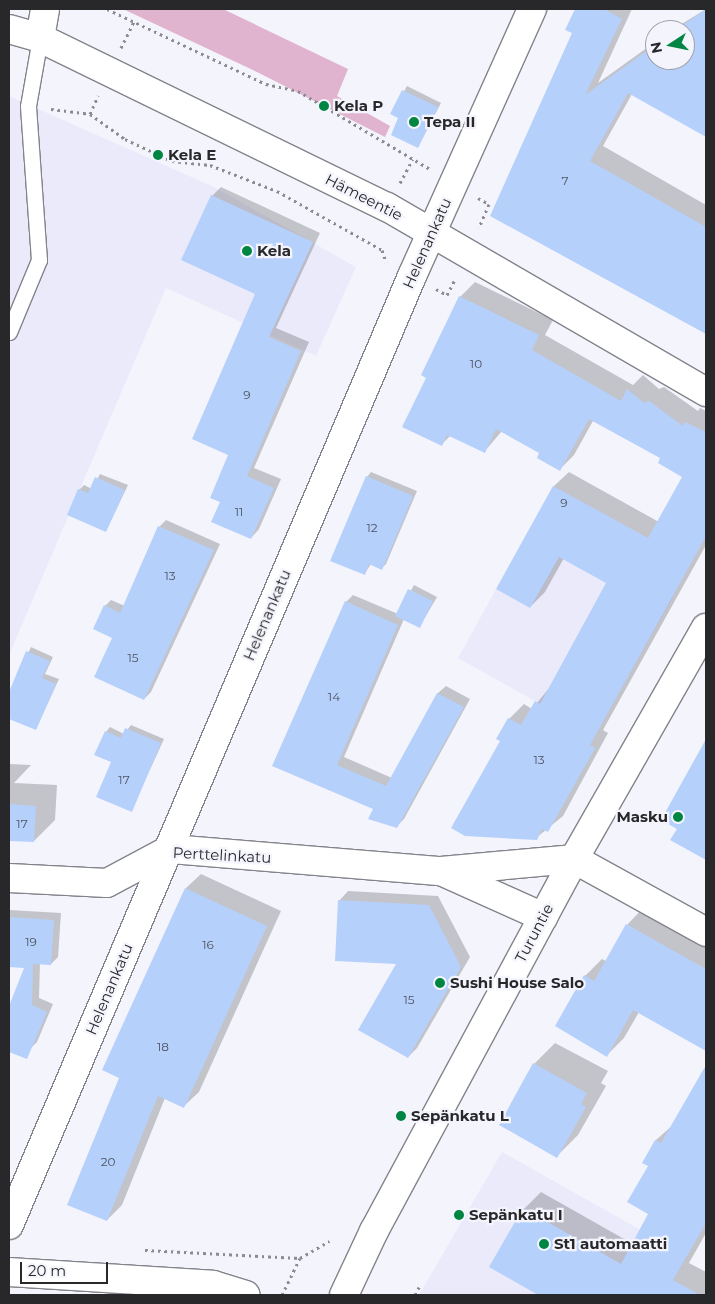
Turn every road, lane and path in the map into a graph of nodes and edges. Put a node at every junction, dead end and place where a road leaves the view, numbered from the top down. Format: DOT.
graph roads {
  1 [pos="45,9"];
  2 [pos="107,9"];
  3 [pos="532,9"];
  4 [pos="9,29"];
  5 [pos="40,38"];
  6 [pos="90,114"];
  7 [pos="413,159"];
  8 [pos="431,232"];
  9 [pos="383,260"];
  10 [pos="9,332"];
  11 [pos="706,392"];
  12 [pos="706,628"];
  13 [pos="171,849"];
  14 [pos="574,859"];
  15 [pos="442,871"];
  16 [pos="9,878"];
  17 [pos="543,917"];
  18 [pos="706,932"];
  19 [pos="9,1225"];
  20 [pos="330,1241"];
  21 [pos="143,1249"];
  22 [pos="300,1258"];
  23 [pos="9,1272"];
  24 [pos="419,1287"];
  25 [pos="245,1295"];
  26 [pos="282,1295"];
  27 [pos="344,1295"];
  28 [pos="415,1295"];
  1 -- 5 [label="street"];
  2 -- 7 [label="path"];
  3 -- 8 [label="street, Helenankatu"];
  4 -- 5 [label="street, Hämeentie"];
  5 -- 8 [label="street, Hämeentie"];
  5 -- 10 [label="lane"];
  6 -- 9 [label="path"];
  8 -- 11 [label="street, Hämeentie"];
  8 -- 13 [label="street, Helenankatu"];
  12 -- 14 [label="street, Turuntie"];
  13 -- 15 [label="street, Perttelinkatu"];
  13 -- 16 [label="street, Perttelinkatu"];
  13 -- 19 [label="street, Helenankatu"];
  14 -- 15 [label="street, Perttelinkatu"];
  14 -- 17 [label="street, Turuntie"];
  14 -- 18 [label="street"];
  15 -- 17 [label="street, Perttelinkatu"];
  17 -- 27 [label="street, Turuntie"];
  20 -- 22 [label="path"];
  21 -- 22 [label="path"];
  22 -- 26 [label="path"];
  23 -- 25 [label="street"];
  24 -- 28 [label="path"];
}
